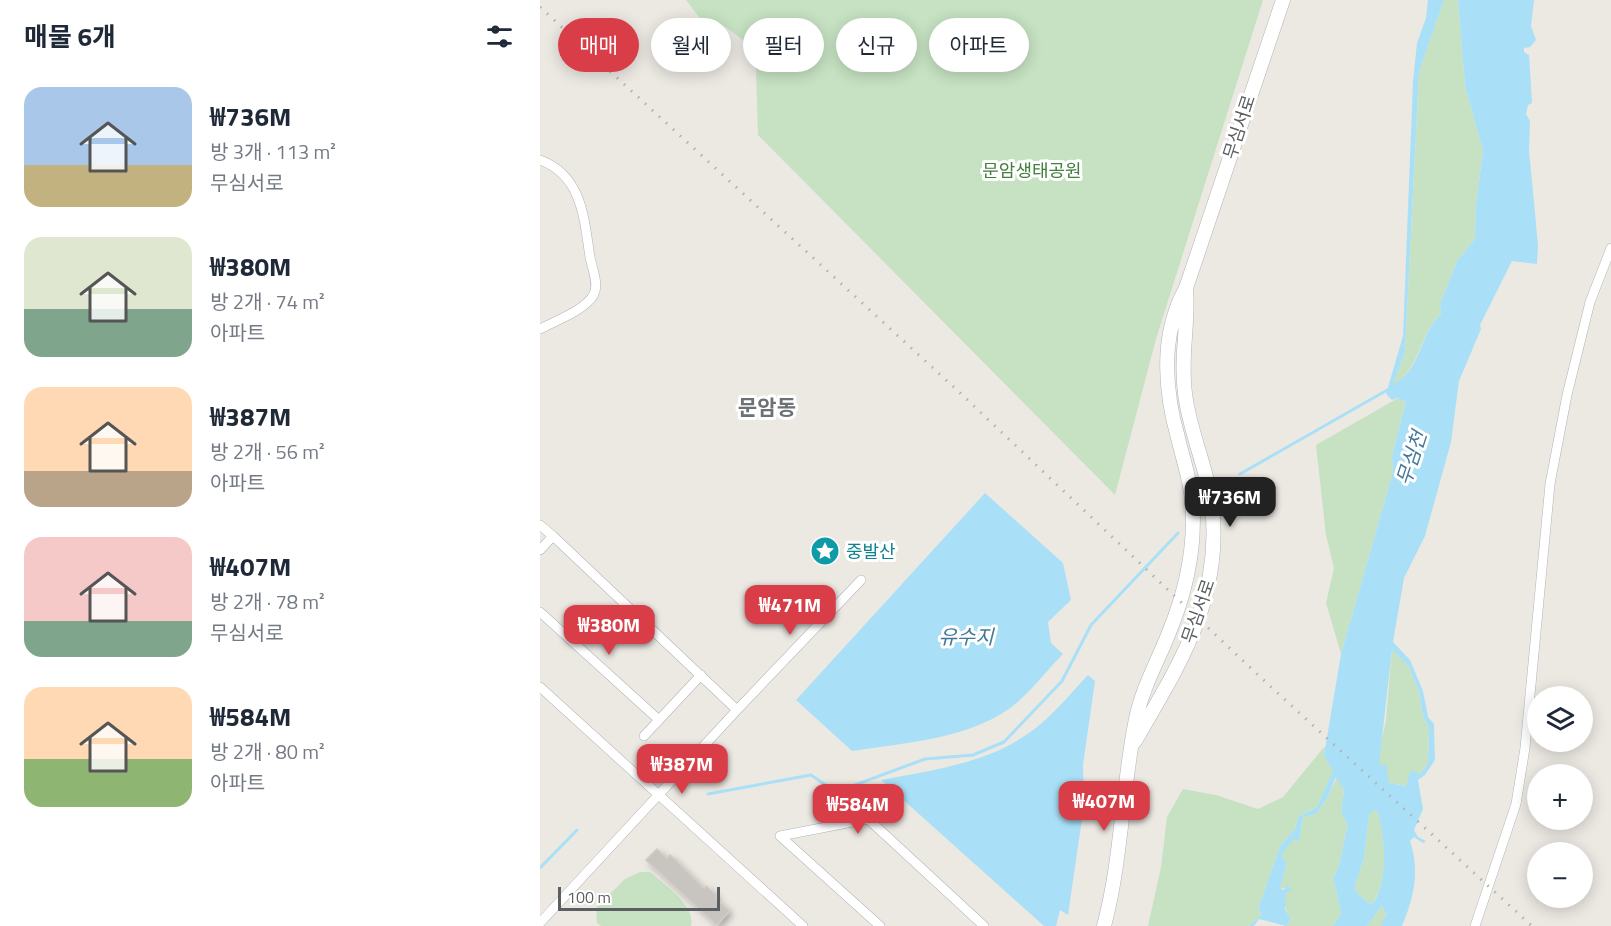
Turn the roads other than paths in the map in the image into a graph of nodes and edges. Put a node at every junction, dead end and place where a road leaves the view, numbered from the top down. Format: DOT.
graph roads {
  1 [pos="1284,0"];
  2 [pos="540,160"];
  3 [pos="1611,248"];
  4 [pos="1186,288"];
  5 [pos="540,329"];
  6 [pos="540,525"];
  7 [pos="553,536"];
  8 [pos="540,550"];
  9 [pos="861,580"];
  10 [pos="540,612"];
  11 [pos="701,675"];
  12 [pos="540,687"];
  13 [pos="737,710"];
  14 [pos="659,720"];
  15 [pos="644,736"];
  16 [pos="1133,746"];
  17 [pos="661,794"];
  18 [pos="540,923"];
  19 [pos="803,926"];
  20 [pos="880,926"];
  21 [pos="984,926"];
  22 [pos="1104,926"];
  23 [pos="1475,926"];
  1 -- 4 [label="street, 무심서로"];
  2 -- 5 [label="street"];
  3 -- 23 [label="street"];
  4 -- 16 [label="street, 무심서로"];
  4 -- 16 [label="street, 무심서로"];
  6 -- 7 [label="street"];
  7 -- 8 [label="street"];
  7 -- 11 [label="street"];
  9 -- 13 [label="street"];
  10 -- 14 [label="street"];
  11 -- 13 [label="street"];
  11 -- 14 [label="street"];
  12 -- 17 [label="street"];
  13 -- 17 [label="street"];
  14 -- 15 [label="street"];
  16 -- 22 [label="street, 무심서로"];
  17 -- 18 [label="street"];
  17 -- 19 [label="street"];
  20 -- 21 [label="street"];
}
